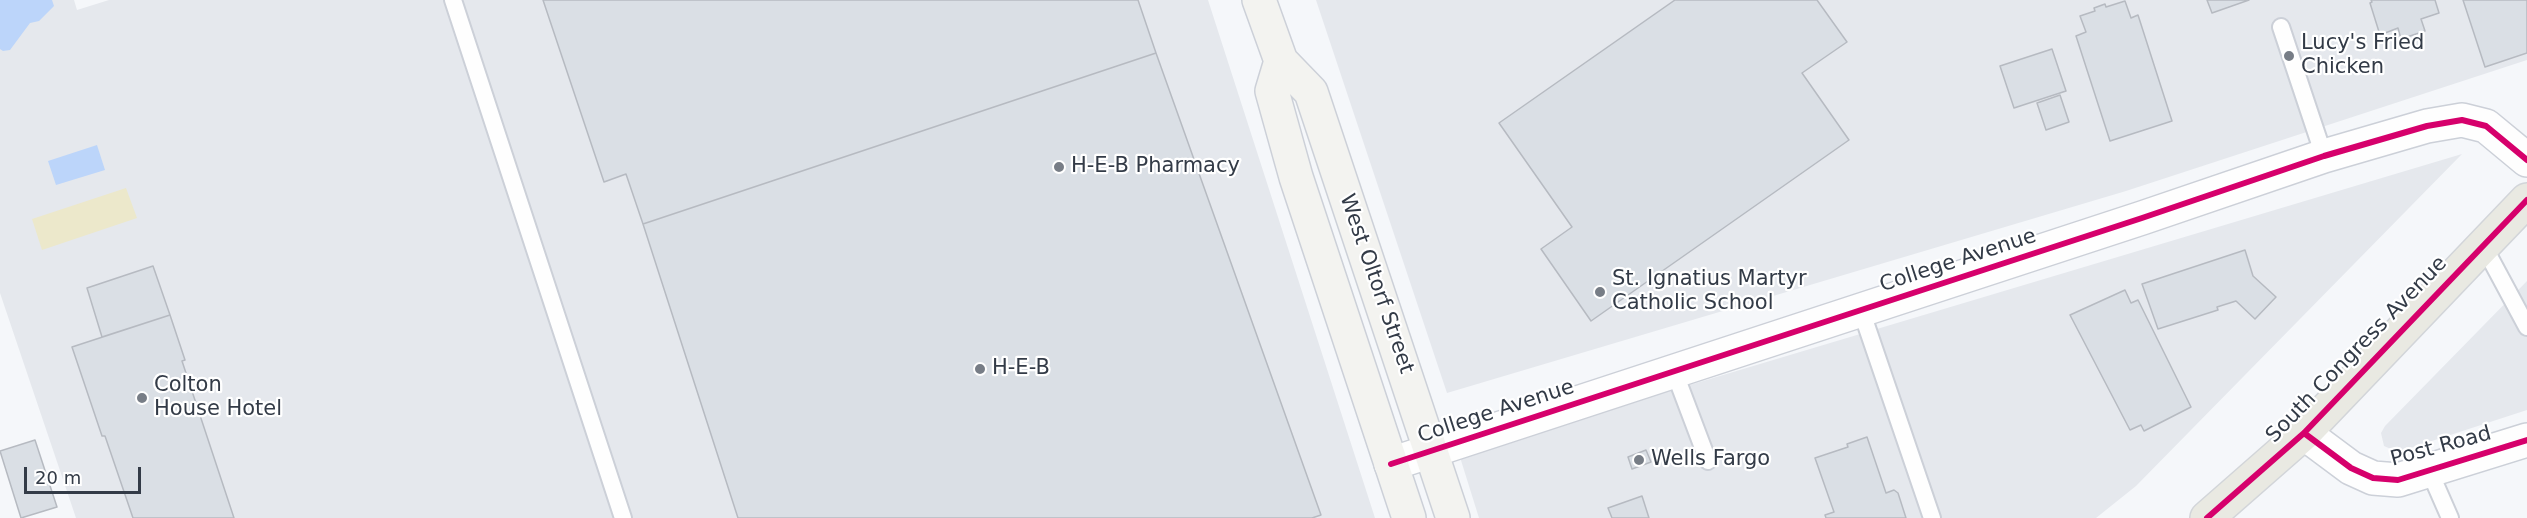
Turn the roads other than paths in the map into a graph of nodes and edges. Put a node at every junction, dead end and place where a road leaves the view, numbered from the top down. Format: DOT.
graph roads {
  1 [pos="453,0"];
  2 [pos="1259,0"];
  3 [pos="2281,27"];
  4 [pos="1281,61"];
  5 [pos="2324,156"];
  6 [pos="2527,160"];
  7 [pos="2527,200"];
  8 [pos="2483,245"];
  9 [pos="1861,310"];
  10 [pos="2527,327"];
  11 [pos="1674,371"];
  12 [pos="2304,433"];
  13 [pos="2527,440"];
  14 [pos="1432,450"];
  15 [pos="1708,461"];
  16 [pos="1392,464"];
  17 [pos="2429,470"];
  18 [pos="623,518"];
  19 [pos="1409,518"];
  20 [pos="1453,518"];
  21 [pos="1932,518"];
  22 [pos="2207,518"];
  23 [pos="2450,518"];
  1 -- 18 [label="lane"];
  2 -- 4 [label="main road, West Oltorf Street"];
  3 -- 5 [label="lane"];
  4 -- 14 [label="main road, West Oltorf Street"];
  4 -- 16 [label="main road, West Oltorf Street"];
  5 -- 6 [label="street, College Avenue"];
  5 -- 9 [label="street, College Avenue"];
  7 -- 8 [label="main road, South Congress Avenue"];
  8 -- 10 [label="lane"];
  8 -- 12 [label="main road, South Congress Avenue"];
  9 -- 11 [label="street, College Avenue"];
  9 -- 21 [label="lane"];
  11 -- 14 [label="street, College Avenue"];
  11 -- 15 [label="lane"];
  12 -- 17 [label="street, Post Road"];
  12 -- 22 [label="main road, South Congress Avenue"];
  13 -- 17 [label="street, Post Road"];
  14 -- 16 [label="street, College Avenue"];
  14 -- 20 [label="main road, West Oltorf Street"];
  16 -- 19 [label="main road, West Oltorf Street"];
  17 -- 23 [label="lane"];
}
